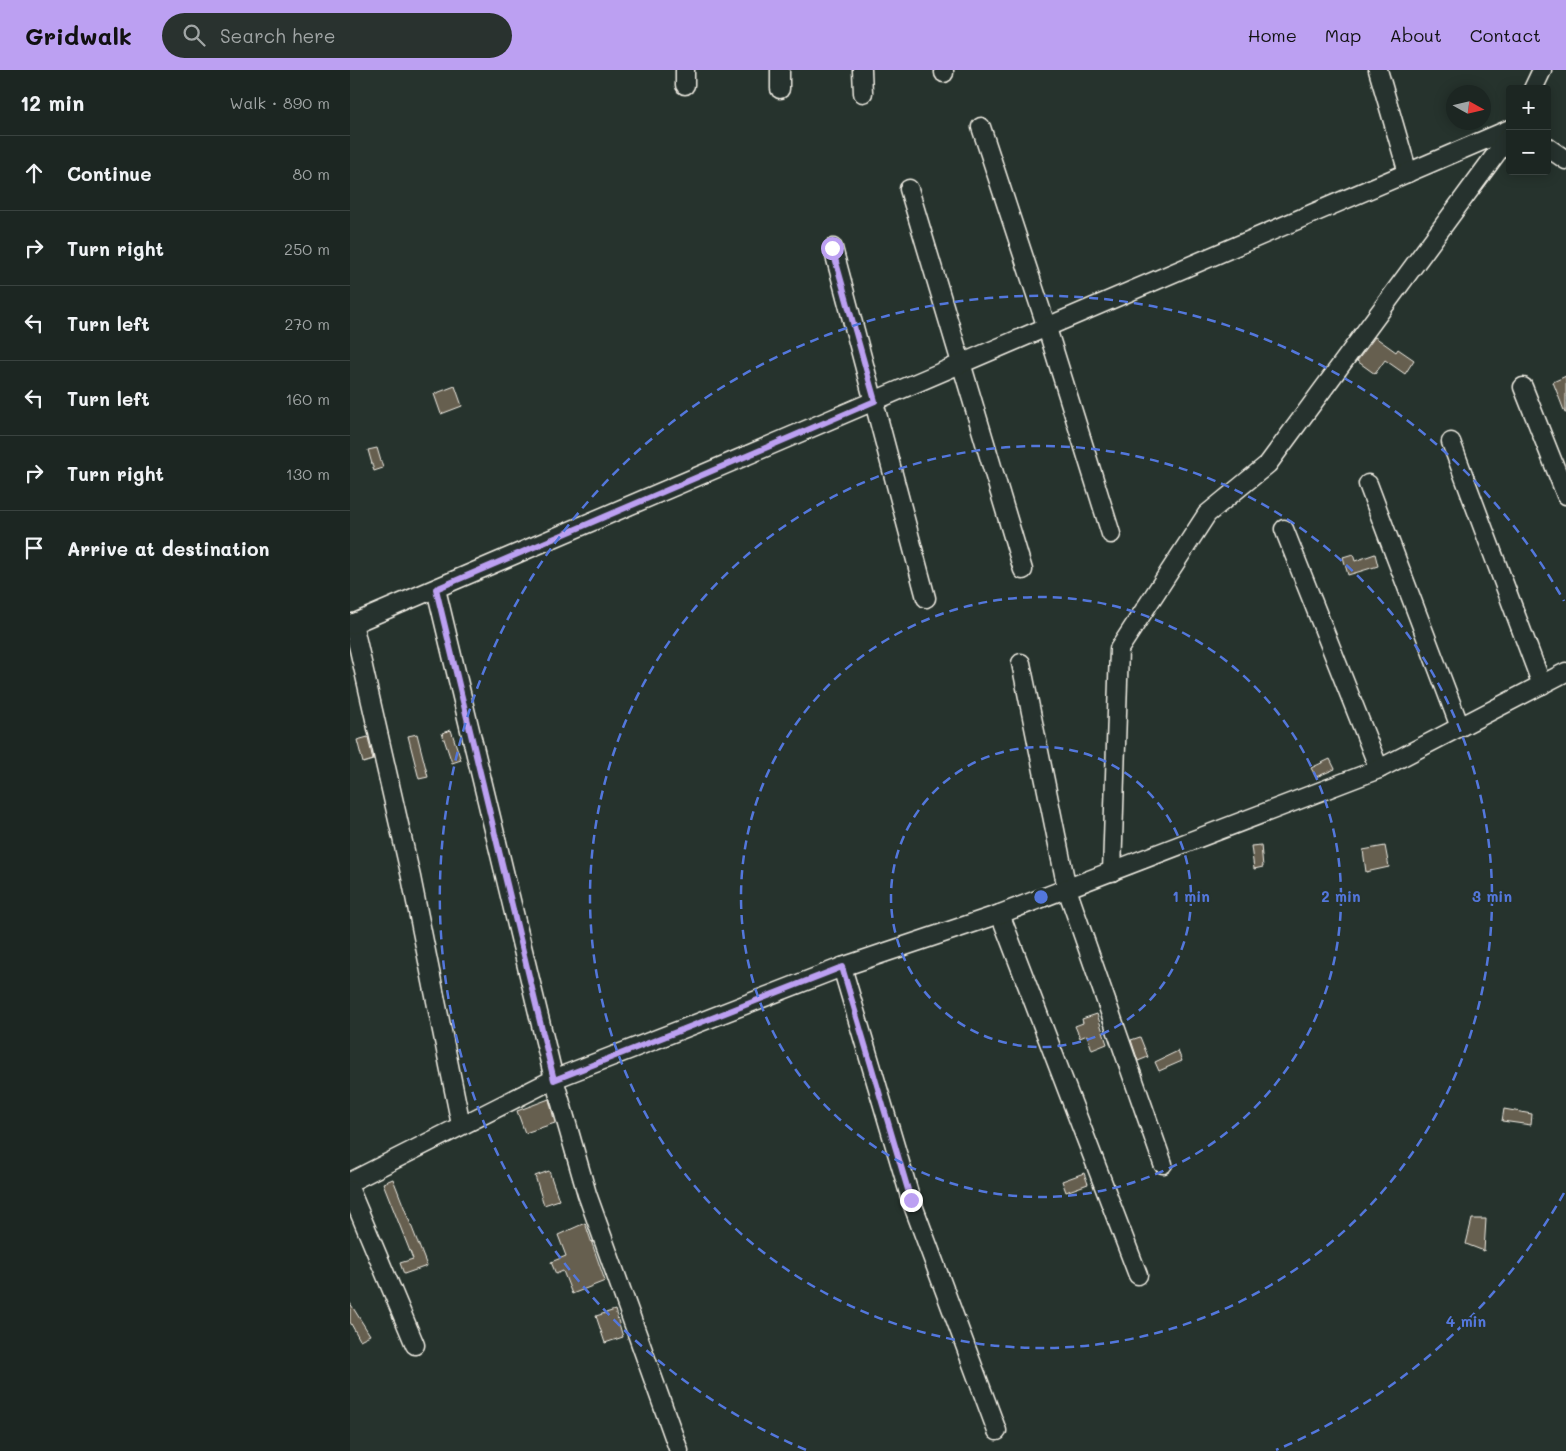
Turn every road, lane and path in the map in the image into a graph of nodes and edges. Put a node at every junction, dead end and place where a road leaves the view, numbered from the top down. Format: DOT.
graph roads {
  1 [pos="780,70"];
  2 [pos="862,70"];
  3 [pos="1378,70"];
  4 [pos="1542,70"];
  5 [pos="1535,85"];
  6 [pos="780,89"];
  7 [pos="863,93"];
  8 [pos="981,127"];
  9 [pos="1508,130"];
  10 [pos="1506,140"];
  11 [pos="1551,150"];
  12 [pos="1566,160"];
  13 [pos="1408,173"];
  14 [pos="909,190"];
  15 [pos="832,248"];
  16 [pos="1047,328"];
  17 [pos="961,365"];
  18 [pos="1524,387"];
  19 [pos="875,401"];
  20 [pos="1451,442"];
  21 [pos="1368,484"];
  22 [pos="1566,495"];
  23 [pos="1284,529"];
  24 [pos="1111,534"];
  25 [pos="1023,570"];
  26 [pos="436,589"];
  27 [pos="926,598"];
  28 [pos="352,624"];
  29 [pos="1021,663"];
  30 [pos="1566,672"];
  31 [pos="1542,685"];
  32 [pos="1460,727"];
  33 [pos="1379,769"];
  34 [pos="1112,872"];
  35 [pos="1067,889"];
  36 [pos="1000,914"];
  37 [pos="842,967"];
  38 [pos="554,1080"];
  39 [pos="461,1125"];
  40 [pos="1163,1164"];
  41 [pos="350,1182"];
  42 [pos="350,1190"];
  43 [pos="1138,1274"];
  44 [pos="415,1346"];
  45 [pos="998,1431"];
  46 [pos="678,1451"];
  1 -- 6 [label="street"];
  2 -- 7 [label="street"];
  3 -- 13 [label="street"];
  4 -- 5 [label="street"];
  8 -- 16 [label="street"];
  9 -- 13 [label="street"];
  10 -- 34 [label="street"];
  11 -- 12 [label="street"];
  13 -- 16 [label="street"];
  14 -- 17 [label="street"];
  15 -- 19 [label="street"];
  16 -- 17 [label="street"];
  16 -- 24 [label="street"];
  17 -- 19 [label="street"];
  17 -- 25 [label="street"];
  18 -- 22 [label="street"];
  19 -- 26 [label="street"];
  19 -- 27 [label="street"];
  20 -- 31 [label="street"];
  21 -- 32 [label="street"];
  23 -- 33 [label="street"];
  26 -- 28 [label="street"];
  26 -- 38 [label="street"];
  28 -- 39 [label="street"];
  29 -- 35 [label="street"];
  30 -- 31 [label="street"];
  31 -- 32 [label="street"];
  32 -- 33 [label="street"];
  33 -- 34 [label="street"];
  34 -- 35 [label="street"];
  35 -- 36 [label="street"];
  35 -- 40 [label="street"];
  36 -- 37 [label="street"];
  36 -- 43 [label="street"];
  37 -- 38 [label="street"];
  37 -- 45 [label="street"];
  38 -- 39 [label="street"];
  38 -- 46 [label="street"];
  39 -- 41 [label="street"];
  42 -- 44 [label="street"];
}
